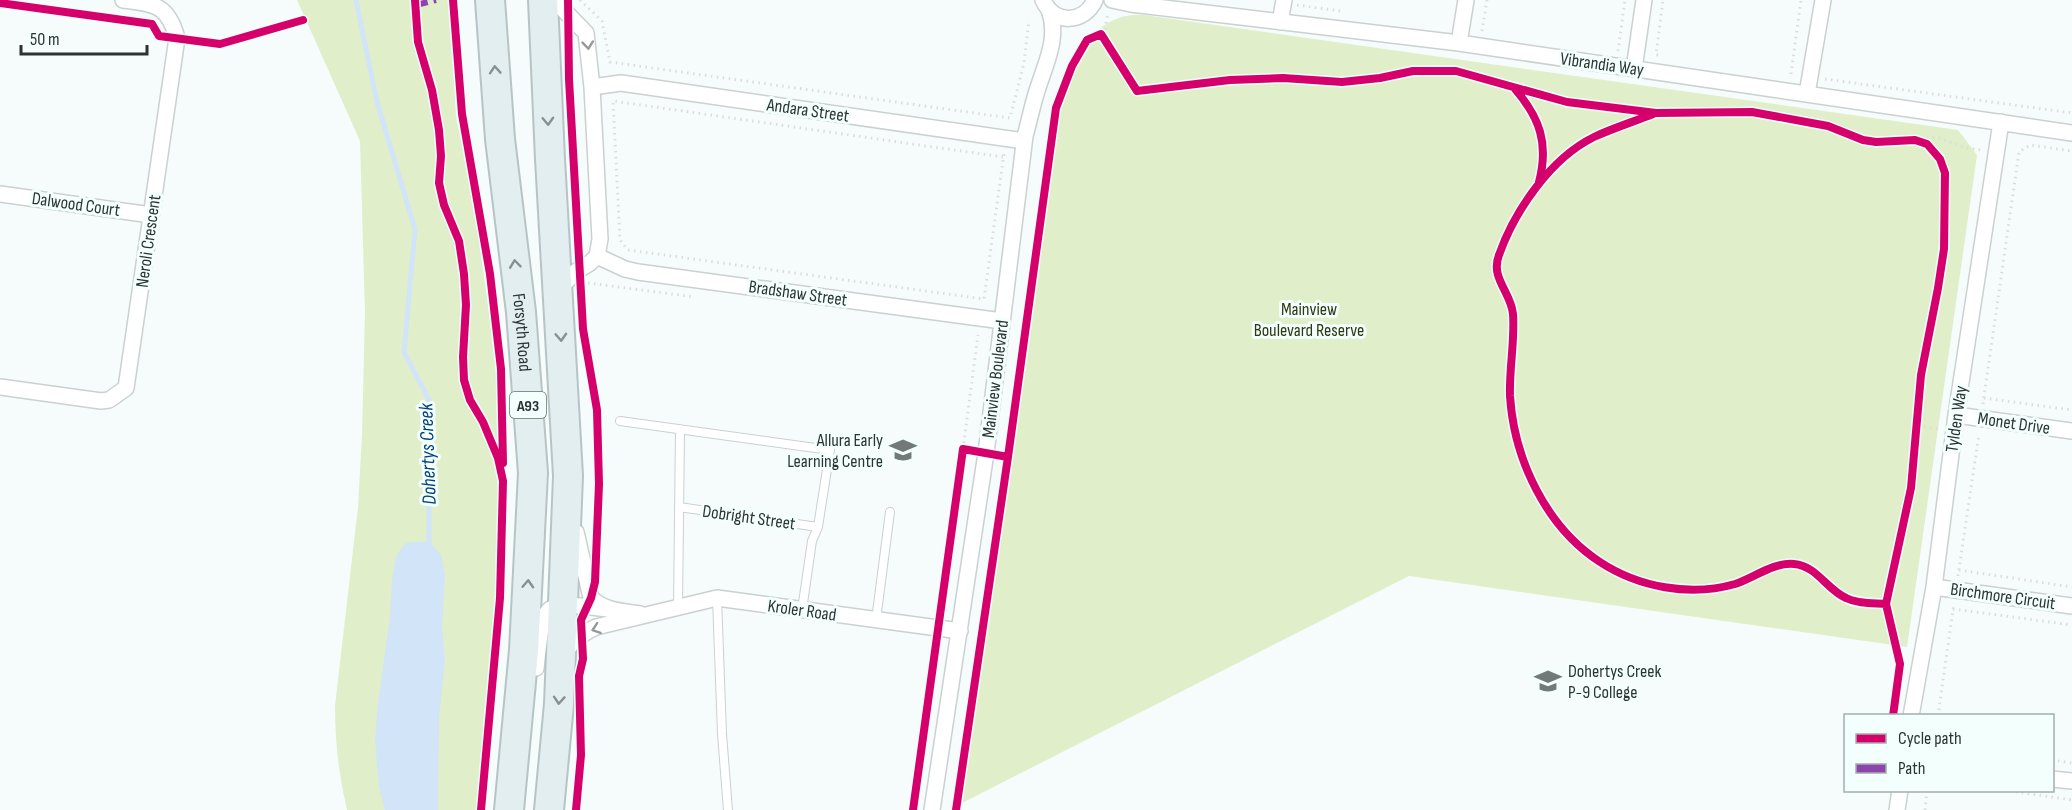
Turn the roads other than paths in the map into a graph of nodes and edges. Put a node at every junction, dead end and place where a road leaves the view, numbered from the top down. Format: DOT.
graph roads {
  1 [pos="123,0"];
  2 [pos="490,0"];
  3 [pos="543,0"];
  4 [pos="554,0"];
  5 [pos="1284,0"];
  6 [pos="1466,0"];
  7 [pos="1644,0"];
  8 [pos="1823,0"];
  9 [pos="1111,4"];
  10 [pos="1046,5"];
  11 [pos="1088,10"];
  12 [pos="1280,22"];
  13 [pos="1459,43"];
  14 [pos="1049,57"];
  15 [pos="1634,69"];
  16 [pos="592,87"];
  17 [pos="1808,94"];
  18 [pos="2001,122"];
  19 [pos="2072,133"];
  20 [pos="1024,141"];
  21 [pos="0,194"];
  22 [pos="151,215"];
  23 [pos="597,256"];
  24 [pos="575,284"];
  25 [pos="1002,321"];
  26 [pos="0,387"];
  27 [pos="1956,415"];
  28 [pos="620,421"];
  29 [pos="680,429"];
  30 [pos="2072,431"];
  31 [pos="568,476"];
  32 [pos="679,507"];
  33 [pos="890,512"];
  34 [pos="818,527"];
  35 [pos="1934,587"];
  36 [pos="717,598"];
  37 [pos="564,604"];
  38 [pos="2072,606"];
  39 [pos="678,608"];
  40 [pos="608,609"];
  41 [pos="802,610"];
  42 [pos="645,615"];
  43 [pos="876,620"];
  44 [pos="960,631"];
  45 [pos="561,662"];
  46 [pos="1911,714"];
  47 [pos="2054,779"];
  48 [pos="2072,781"];
  49 [pos="1900,792"];
  50 [pos="510,801"];
  51 [pos="549,810"];
  52 [pos="728,810"];
  53 [pos="932,810"];
  54 [pos="1897,810"];
  1 -- 22 [label="street, Neroli Crescent"];
  50 -- 2 [label="highway, Forsyth Road / A93, one-way"];
  3 -- 24 [label="highway, Forsyth Road / A93, one-way"];
  4 -- 16 [label="street, one-way"];
  5 -- 12 [label="street"];
  6 -- 13 [label="street"];
  7 -- 15 [label="street"];
  8 -- 17 [label="street"];
  9 -- 11 [label="street, Vibrandia Way"];
  9 -- 12 [label="street, Vibrandia Way"];
  10 -- 11 [label="street"];
  10 -- 14 [label="street, Mainview Boulevard"];
  11 -- 14 [label="street, Mainview Boulevard"];
  12 -- 13 [label="street, Vibrandia Way"];
  13 -- 15 [label="street, Vibrandia Way"];
  14 -- 20 [label="street, Mainview Boulevard"];
  15 -- 17 [label="street, Vibrandia Way"];
  16 -- 20 [label="street, Andara Street"];
  16 -- 23 [label="street"];
  17 -- 18 [label="street, Vibrandia Way"];
  18 -- 19 [label="street, Vibrandia Way"];
  18 -- 27 [label="street, Tylden Way"];
  20 -- 25 [label="street, Mainview Boulevard"];
  21 -- 22 [label="street, Dalwood Court"];
  22 -- 26 [label="street, Neroli Crescent"];
  23 -- 24 [label="street"];
  23 -- 25 [label="street, Bradshaw Street"];
  24 -- 31 [label="highway, Forsyth Road / A93, one-way"];
  25 -- 44 [label="street, Mainview Boulevard"];
  27 -- 30 [label="street, Monet Drive"];
  27 -- 35 [label="street, Tylden Way"];
  28 -- 29 [label="lane, Dobright Street"];
  29 -- 32 [label="lane, Dobright Street"];
  29 -- 34 [label="lane, Dobright Street"];
  31 -- 37 [label="highway, Forsyth Road / A93"];
  31 -- 40 [label="street"];
  32 -- 34 [label="lane, Dobright Street"];
  32 -- 39 [label="lane, Dobright Street"];
  33 -- 43 [label="lane"];
  34 -- 41 [label="lane, Dobright Street"];
  35 -- 38 [label="street, Birchmore Circuit"];
  35 -- 46 [label="street, Tylden Way"];
  36 -- 39 [label="street, Kroler Road"];
  36 -- 41 [label="street, Kroler Road"];
  36 -- 52 [label="lane"];
  37 -- 40 [label="street"];
  37 -- 45 [label="highway, Forsyth Road / A93"];
  37 -- 50 [label="street"];
  39 -- 42 [label="street, Kroler Road"];
  40 -- 42 [label="street"];
  41 -- 43 [label="street, Kroler Road"];
  42 -- 45 [label="street, Kroler Road, one-way"];
  43 -- 44 [label="street, Kroler Road"];
  44 -- 53 [label="street, Mainview Boulevard"];
  45 -- 51 [label="highway, Forsyth Road / A93, one-way"];
  47 -- 48 [label="street"];
  49 -- 54 [label="street"];
}
